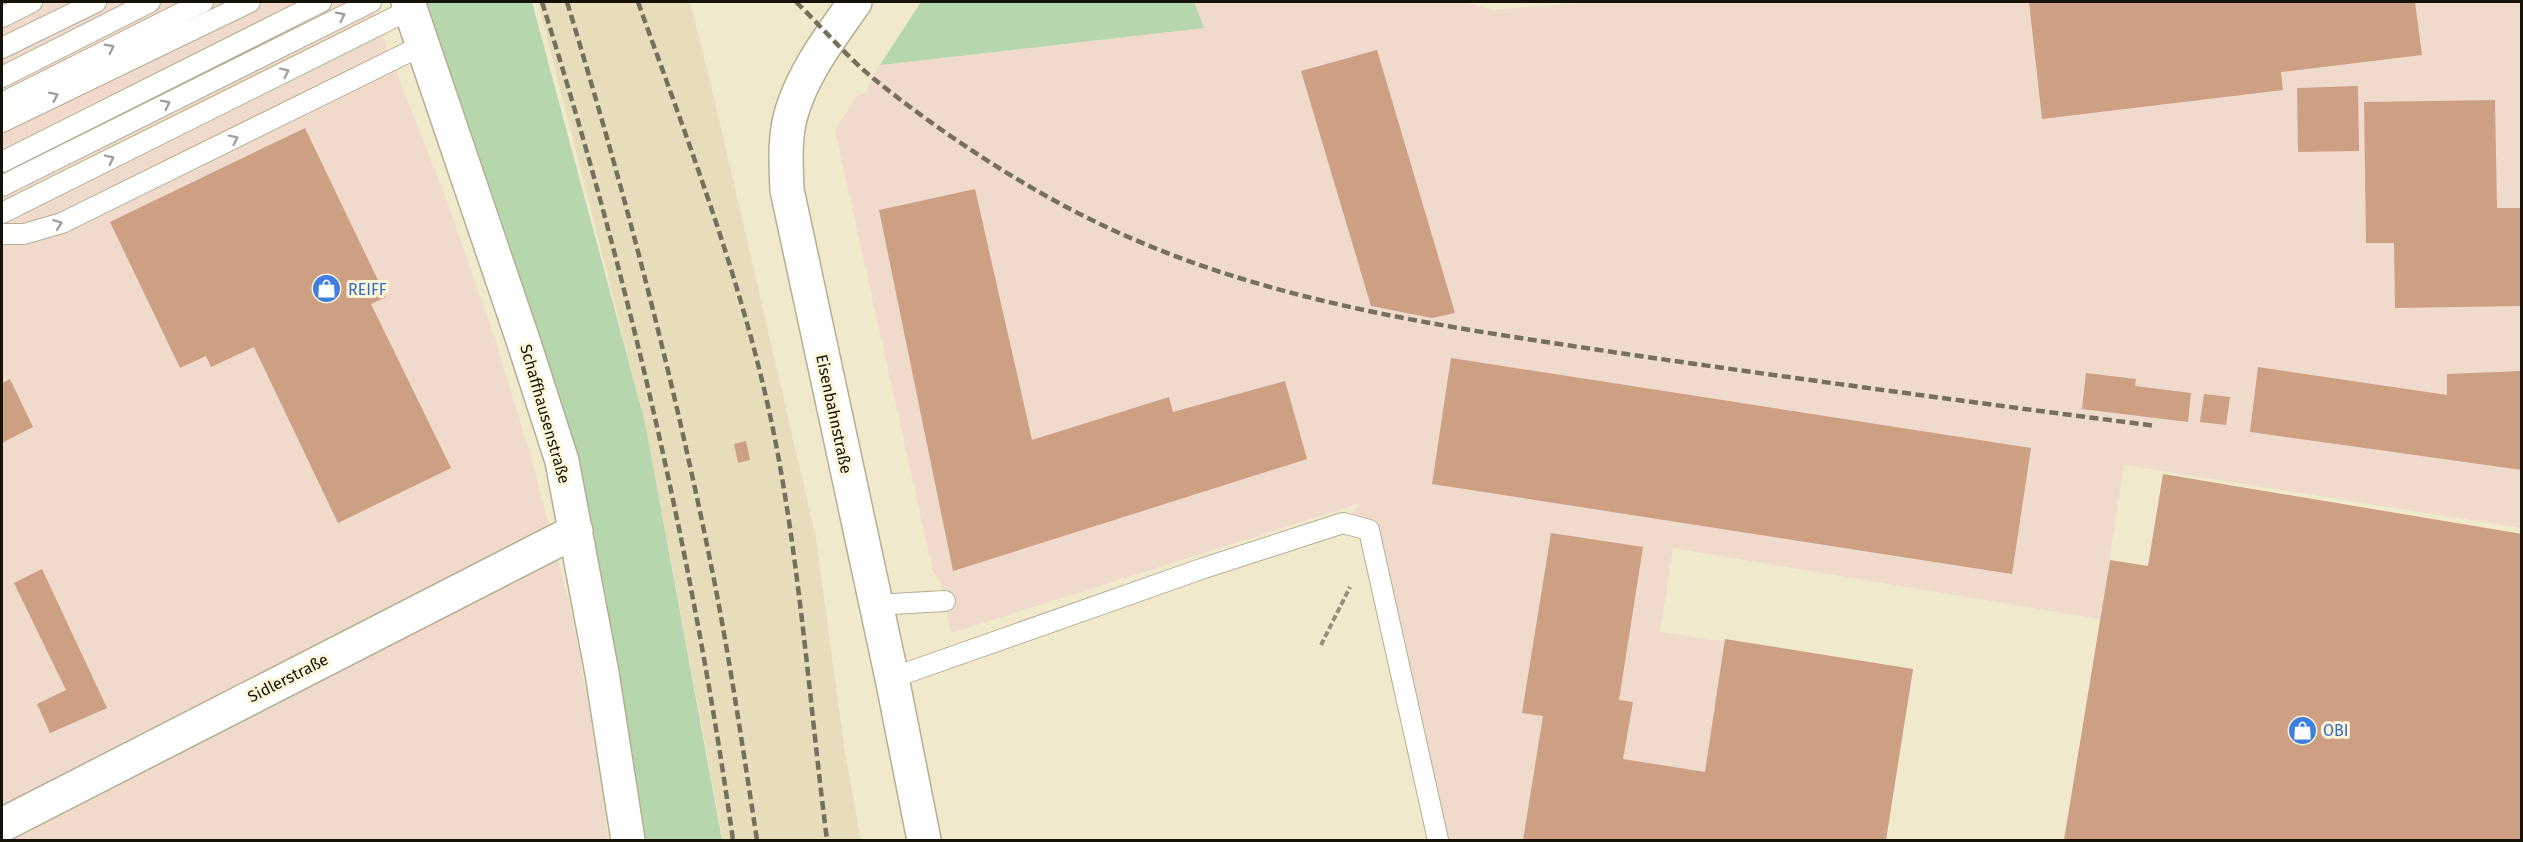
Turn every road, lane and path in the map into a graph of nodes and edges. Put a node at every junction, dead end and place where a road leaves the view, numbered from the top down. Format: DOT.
graph roads {
  1 [pos="32,2"];
  2 [pos="96,2"];
  3 [pos="150,2"];
  4 [pos="203,2"];
  5 [pos="250,2"];
  6 [pos="321,2"];
  7 [pos="371,2"];
  8 [pos="855,2"];
  9 [pos="410,5"];
  10 [pos="2,17"];
  11 [pos="423,45"];
  12 [pos="2,48"];
  13 [pos="2,77"];
  14 [pos="2,103"];
  15 [pos="2,122"];
  16 [pos="2,162"];
  17 [pos="2,186"];
  18 [pos="2,213"];
  19 [pos="2,234"];
  20 [pos="576,531"];
  21 [pos="1372,542"];
  22 [pos="945,601"];
  23 [pos="875,605"];
  24 [pos="1321,645"];
  25 [pos="892,678"];
  26 [pos="2,825"];
  27 [pos="628,840"];
  28 [pos="924,840"];
  29 [pos="1438,840"];
  1 -- 10 [label="lane"];
  2 -- 12 [label="lane"];
  3 -- 13 [label="lane"];
  14 -- 4 [label="lane, one-way"];
  15 -- 5 [label="lane, one-way"];
  6 -- 16 [label="lane"];
  17 -- 7 [label="lane, one-way"];
  8 -- 23 [label="street, Eisenbahnstraße"];
  9 -- 11 [label="street, Schaffhausenstraße"];
  18 -- 9 [label="lane, one-way"];
  19 -- 11 [label="lane, one-way"];
  11 -- 20 [label="street, Schaffhausenstraße"];
  20 -- 26 [label="street, Sidlerstraße"];
  20 -- 27 [label="street, Schaffhausenstraße"];
  21 -- 24 [label="path"];
  21 -- 25 [label="lane"];
  21 -- 29 [label="lane"];
  22 -- 23 [label="lane"];
  23 -- 25 [label="street, Eisenbahnstraße"];
  25 -- 28 [label="street, Eisenbahnstraße"];
}
